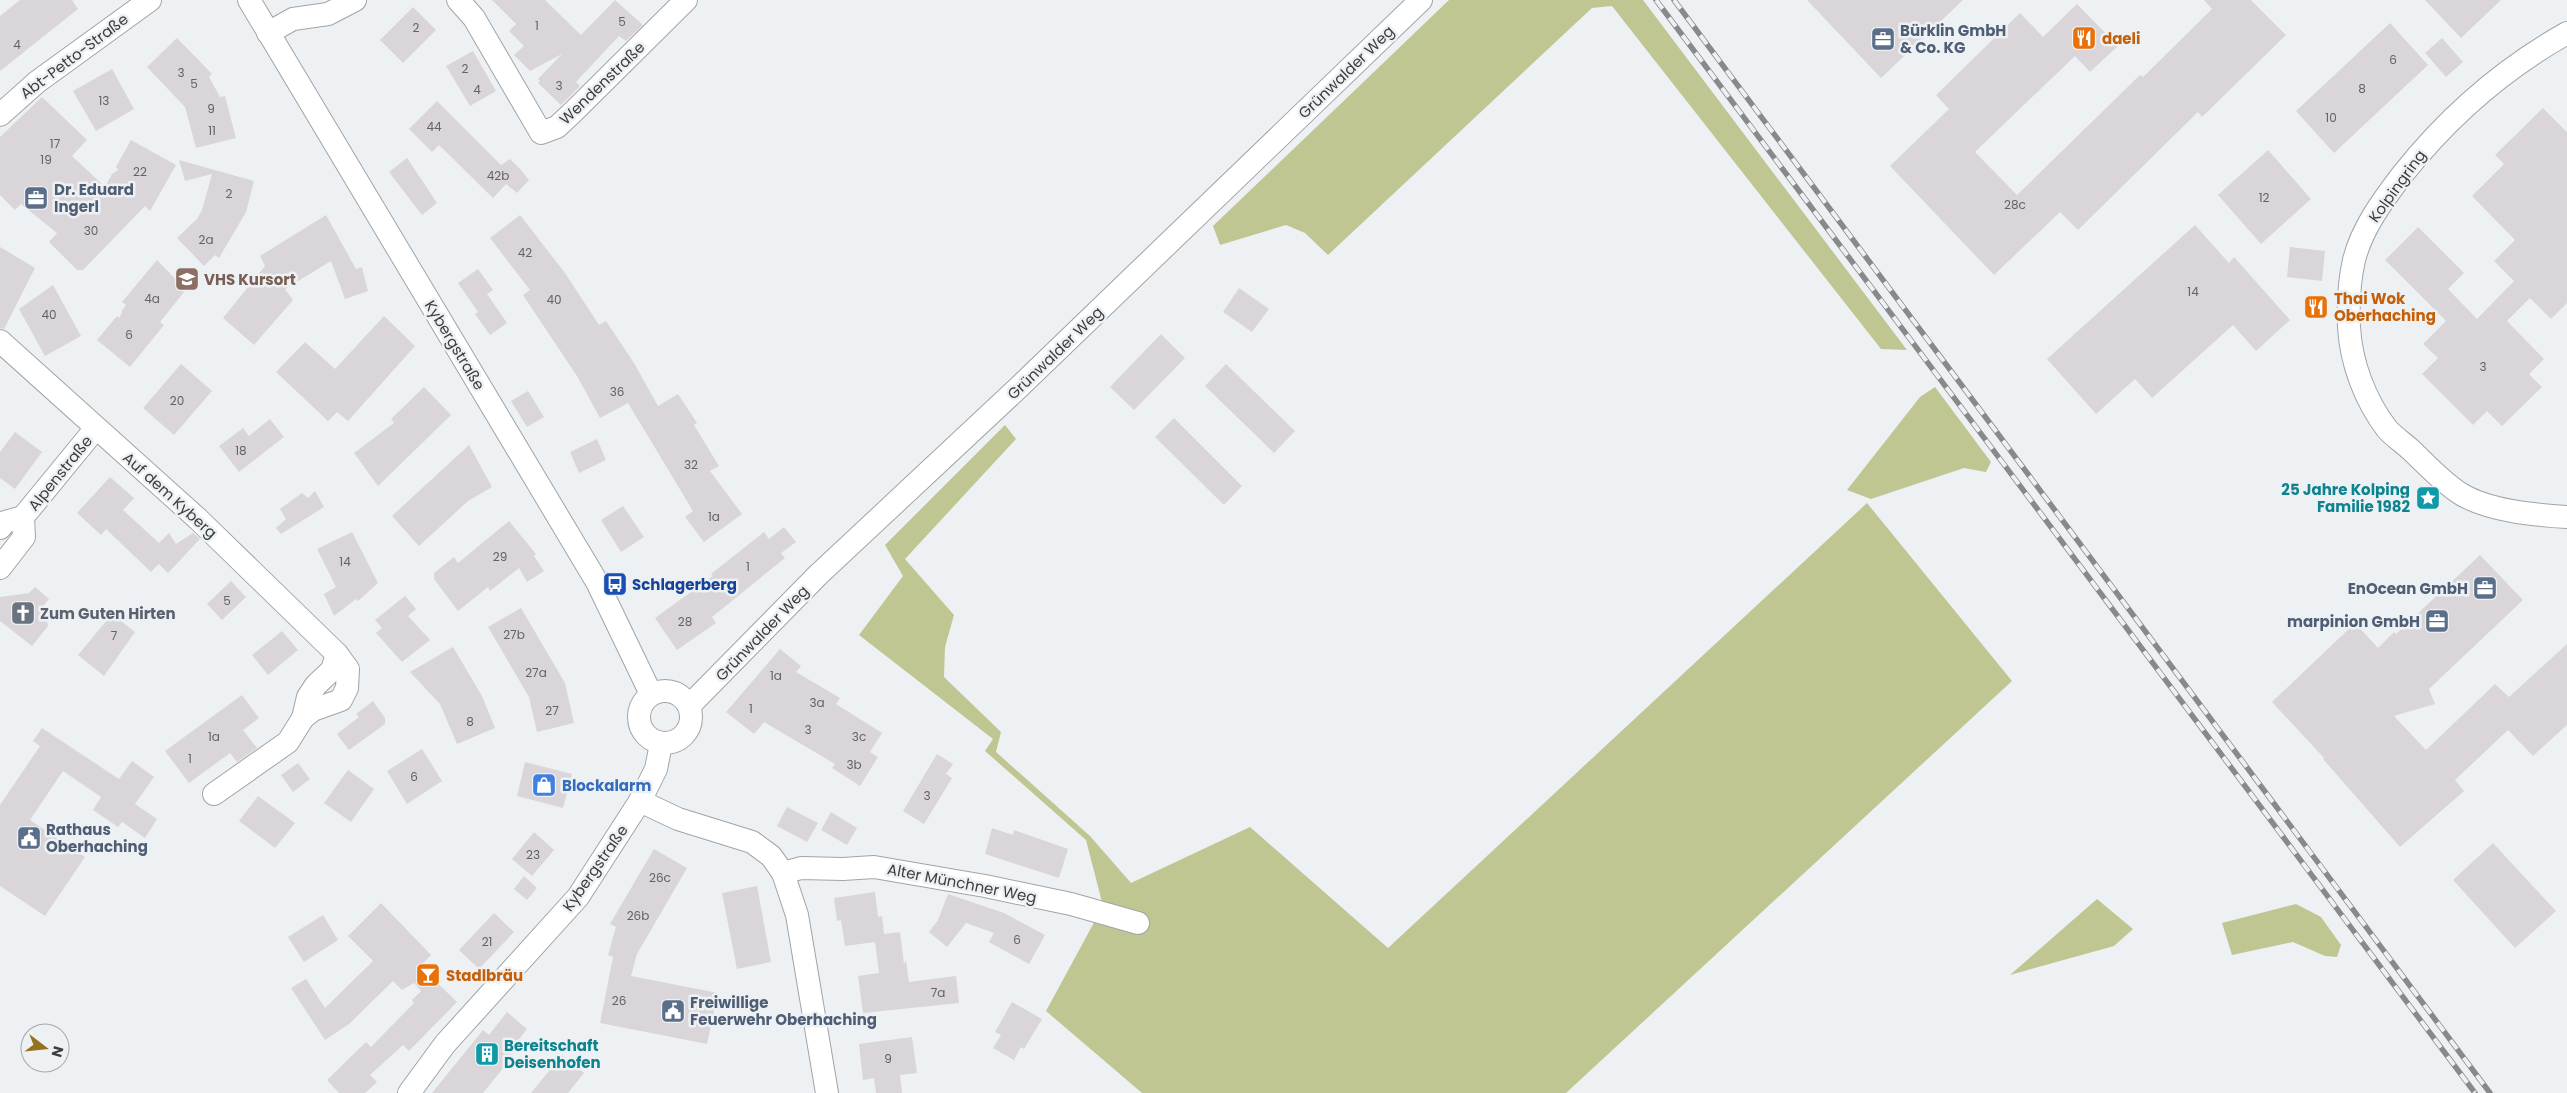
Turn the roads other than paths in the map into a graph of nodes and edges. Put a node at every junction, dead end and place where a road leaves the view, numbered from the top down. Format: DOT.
graph roads {
  1 [pos="150,0"];
  2 [pos="249,0"];
  3 [pos="355,0"];
  4 [pos="458,0"];
  5 [pos="686,0"];
  6 [pos="1421,0"];
  7 [pos="268,33"];
  8 [pos="2567,33"];
  9 [pos="0,115"];
  10 [pos="0,341"];
  11 [pos="96,428"];
  12 [pos="23,517"];
  13 [pos="2567,517"];
  14 [pos="0,528"];
  15 [pos="0,568"];
  16 [pos="651,694"];
  17 [pos="689,706"];
  18 [pos="661,744"];
  19 [pos="214,794"];
  20 [pos="640,801"];
  21 [pos="783,872"];
  22 [pos="1138,923"];
  23 [pos="409,1093"];
  24 [pos="827,1093"];
  1 -- 9 [label="street, Abt-Petto-Straße"];
  2 -- 7 [label="street, Kybergstraße"];
  3 -- 7 [label="street"];
  4 -- 5 [label="street, Wendenstraße"];
  6 -- 17 [label="street, Grünwalder Weg"];
  7 -- 16 [label="street, Kybergstraße"];
  8 -- 13 [label="street, Kolpingring"];
  10 -- 11 [label="street, Auf dem Kyberg"];
  11 -- 12 [label="street, Alpenstraße"];
  11 -- 19 [label="street, Auf dem Kyberg"];
  12 -- 14 [label="street, Alpenstraße"];
  12 -- 15 [label="street, Alpenstraße"];
  16 -- 17 [label="street"];
  16 -- 18 [label="street"];
  17 -- 18 [label="street"];
  18 -- 20 [label="street, Kybergstraße"];
  20 -- 21 [label="street"];
  20 -- 23 [label="street, Kybergstraße"];
  21 -- 22 [label="street, Alter Münchner Weg"];
  21 -- 24 [label="street"];
}
